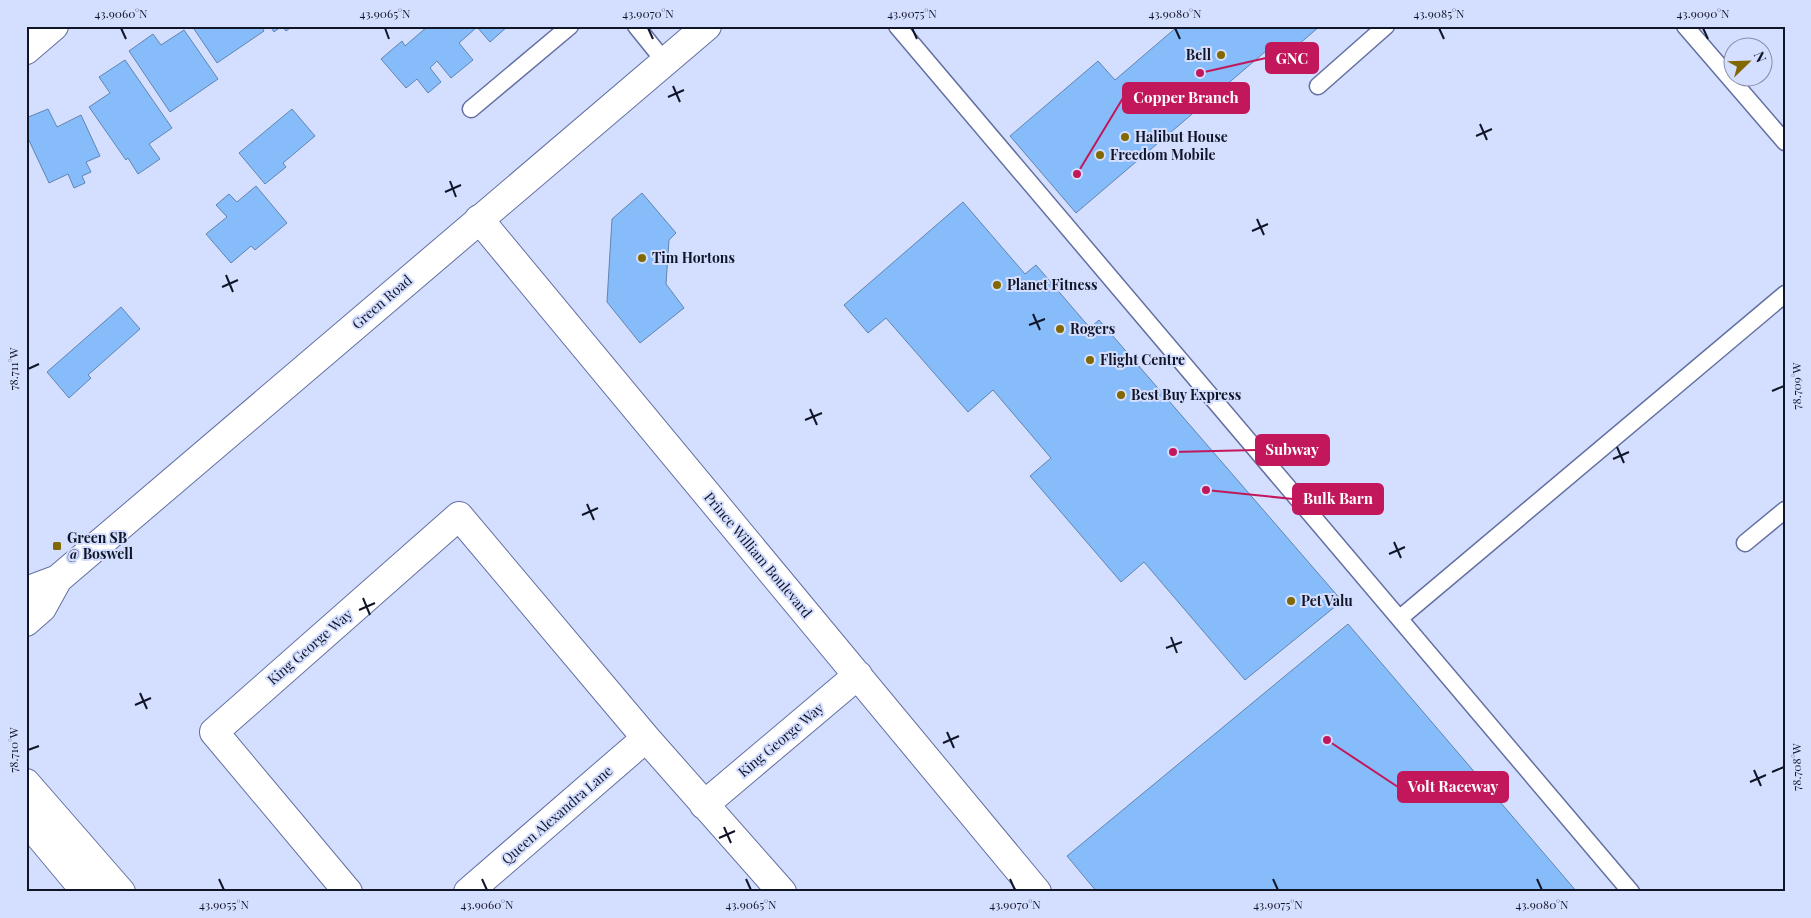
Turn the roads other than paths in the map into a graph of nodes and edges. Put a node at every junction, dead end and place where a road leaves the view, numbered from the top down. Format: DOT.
graph roads {
  1 [pos="54,26"];
  2 [pos="570,26"];
  3 [pos="636,26"];
  4 [pos="707,26"];
  5 [pos="897,26"];
  6 [pos="1386,26"];
  7 [pos="1685,26"];
  8 [pos="26,50"];
  9 [pos="665,62"];
  10 [pos="1318,86"];
  11 [pos="471,109"];
  12 [pos="1785,142"];
  13 [pos="479,219"];
  14 [pos="1785,294"];
  15 [pos="1785,510"];
  16 [pos="1745,544"];
  17 [pos="58,579"];
  18 [pos="26,591"];
  19 [pos="1400,618"];
  20 [pos="26,622"];
  21 [pos="858,675"];
  22 [pos="646,738"];
  23 [pos="26,783"];
  24 [pos="704,805"];
  25 [pos="26,820"];
  26 [pos="86,892"];
  27 [pos="121,892"];
  28 [pos="348,892"];
  29 [pos="468,892"];
  30 [pos="782,892"];
  31 [pos="1037,892"];
  32 [pos="1631,892"];
  1 -- 8 [label="street"];
  2 -- 11 [label="lane"];
  3 -- 9 [label="lane"];
  4 -- 9 [label="street, Green Road"];
  5 -- 19 [label="lane"];
  6 -- 10 [label="lane"];
  7 -- 12 [label="lane"];
  9 -- 13 [label="street, Green Road"];
  13 -- 17 [label="street, Green Road"];
  13 -- 21 [label="street, Prince William Boulevard"];
  14 -- 19 [label="lane"];
  15 -- 16 [label="lane"];
  17 -- 18 [label="street, Green Road"];
  17 -- 20 [label="street, Green Road"];
  19 -- 32 [label="lane"];
  21 -- 24 [label="street, King George Way"];
  21 -- 31 [label="street, Prince William Boulevard"];
  22 -- 24 [label="street, King George Way"];
  22 -- 28 [label="street, King George Way"];
  22 -- 29 [label="street, Queen Alexandra Lane"];
  23 -- 27 [label="street"];
  24 -- 30 [label="street, King George Way"];
  25 -- 26 [label="street"];
}
